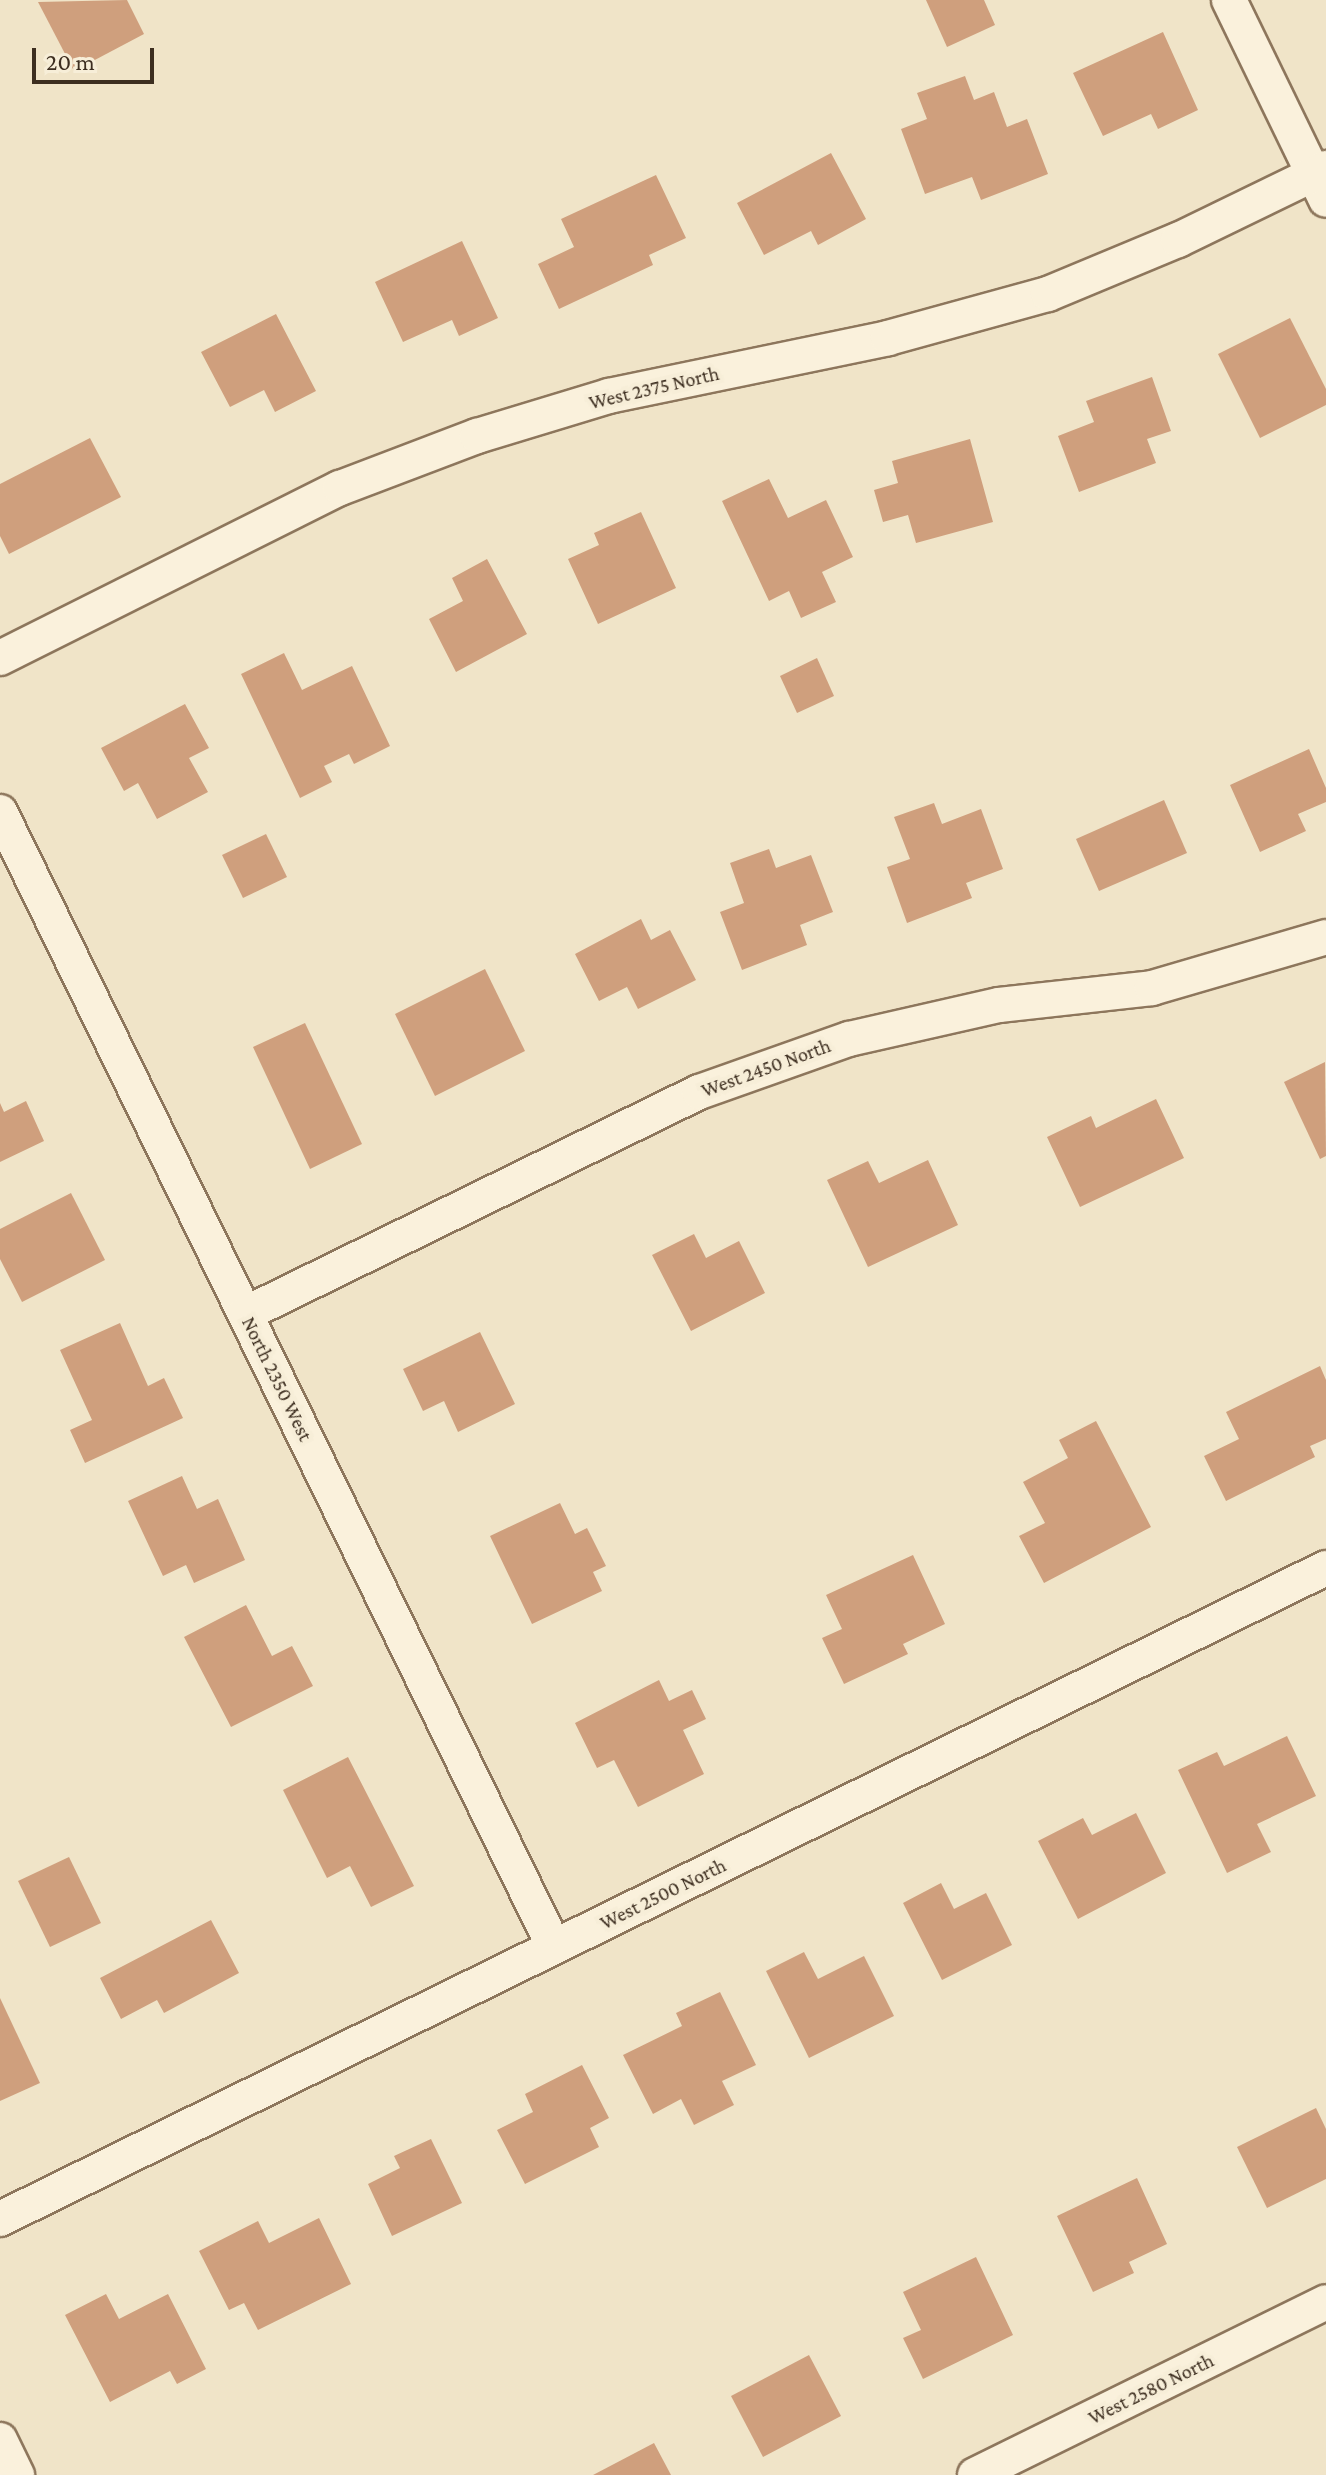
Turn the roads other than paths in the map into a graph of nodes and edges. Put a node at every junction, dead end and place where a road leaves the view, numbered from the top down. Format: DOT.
graph roads {
  1 [pos="1229,0"];
  2 [pos="1322,180"];
  3 [pos="0,658"];
  4 [pos="0,812"];
  5 [pos="1326,937"];
  6 [pos="245,1314"];
  7 [pos="1326,1568"];
  8 [pos="554,1947"];
  9 [pos="0,2219"];
  10 [pos="1326,2302"];
  11 [pos="0,2440"];
  12 [pos="17,2475"];
  13 [pos="975,2475"];
  1 -- 2 [label="street"];
  2 -- 3 [label="street, West 2375 North"];
  4 -- 6 [label="street, North 2350 West"];
  5 -- 6 [label="street, West 2450 North"];
  6 -- 8 [label="street, North 2350 West"];
  7 -- 8 [label="street, West 2500 North"];
  8 -- 9 [label="street, West 2500 North"];
  10 -- 13 [label="street, West 2580 North"];
  11 -- 12 [label="street"];
}
